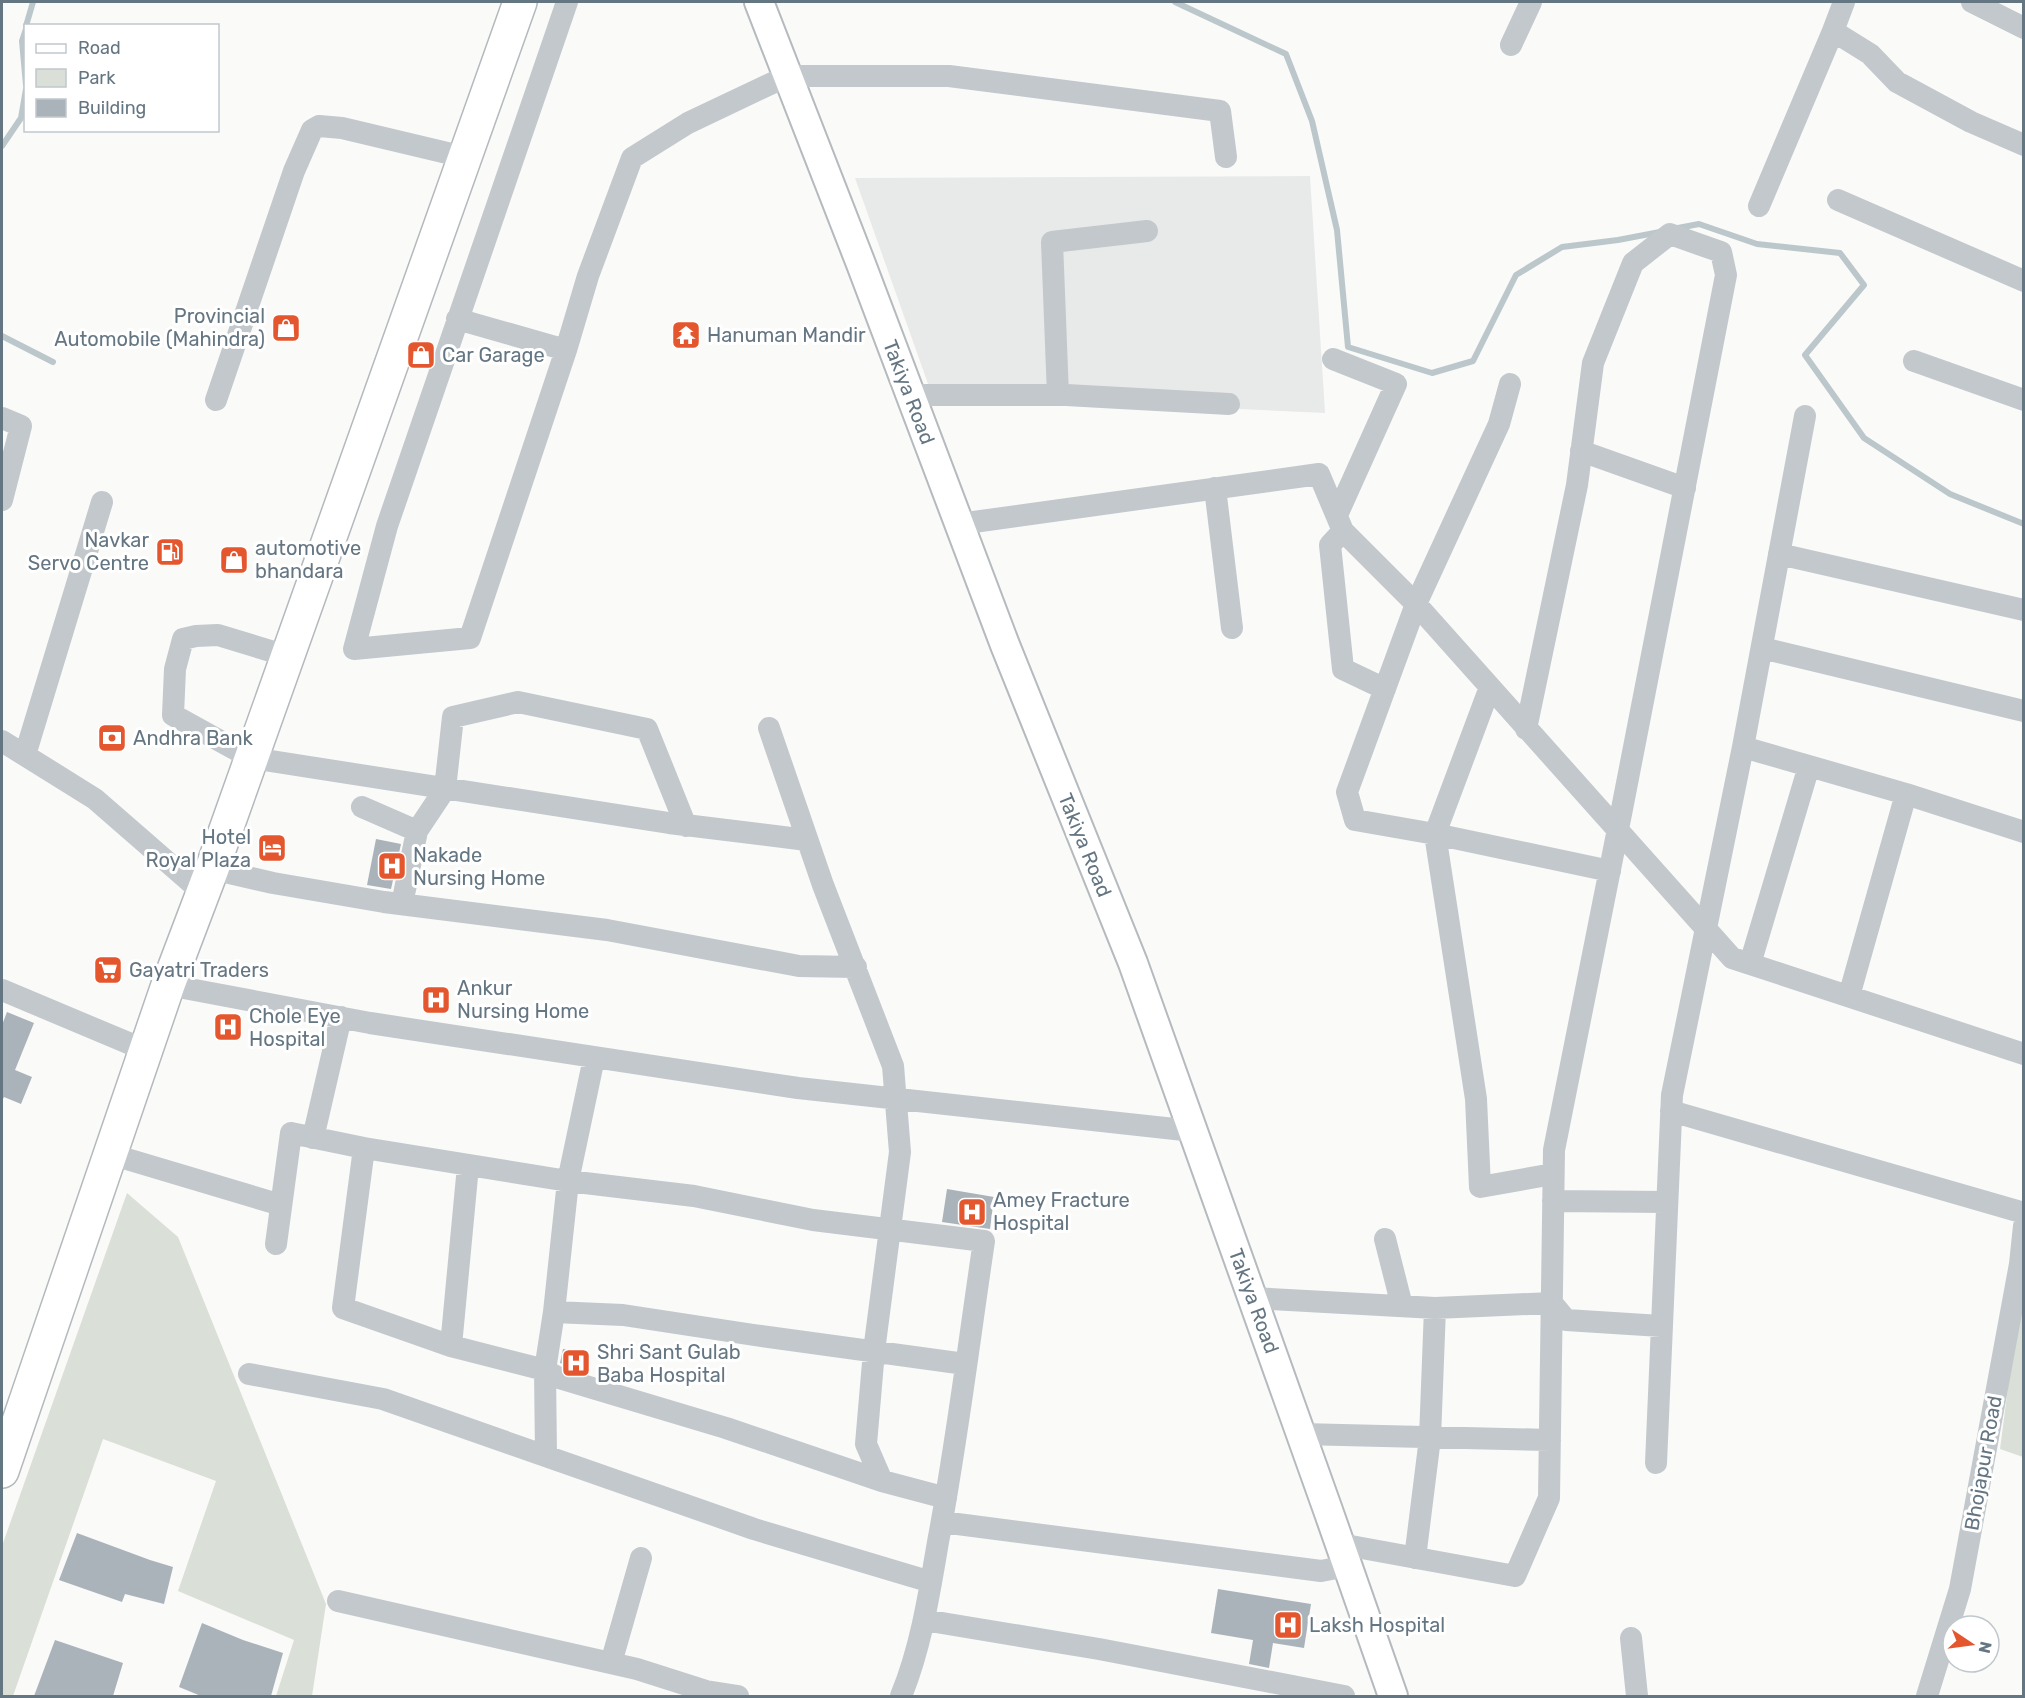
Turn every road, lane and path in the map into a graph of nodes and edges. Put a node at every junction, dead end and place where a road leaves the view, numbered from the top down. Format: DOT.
graph roads {
  1 [pos="520,2"];
  2 [pos="567,2"];
  3 [pos="759,2"];
  4 [pos="1531,2"];
  5 [pos="1844,2"];
  6 [pos="1972,2"];
  7 [pos="2024,28"];
  8 [pos="1833,32"];
  9 [pos="1510,45"];
  10 [pos="787,76"];
  11 [pos="2024,145"];
  12 [pos="465,157"];
  13 [pos="1226,157"];
  14 [pos="1838,200"];
  15 [pos="1759,206"];
  16 [pos="1147,231"];
  17 [pos="2024,281"];
  18 [pos="457,319"];
  19 [pos="566,350"];
  20 [pos="1333,359"];
  21 [pos="1914,361"];
  22 [pos="1510,384"];
  23 [pos="910,395"];
  24 [pos="1058,395"];
  25 [pos="216,400"];
  26 [pos="2024,400"];
  27 [pos="1229,404"];
  28 [pos="1806,416"];
  29 [pos="2,418"];
  30 [pos="1581,451"];
  31 [pos="1215,488"];
  32 [pos="1685,488"];
  33 [pos="2,500"];
  34 [pos="102,502"];
  35 [pos="1340,523"];
  36 [pos="959,524"];
  37 [pos="1779,554"];
  38 [pos="1416,604"];
  39 [pos="2024,610"];
  40 [pos="1232,628"];
  41 [pos="1762,648"];
  42 [pos="287,657"];
  43 [pos="1490,687"];
  44 [pos="1385,689"];
  45 [pos="2024,711"];
  46 [pos="769,728"];
  47 [pos="1526,729"];
  48 [pos="2,741"];
  49 [pos="1743,747"];
  50 [pos="25,755"];
  51 [pos="251,758"];
  52 [pos="1809,766"];
  53 [pos="445,789"];
  54 [pos="1906,794"];
  55 [pos="362,807"];
  56 [pos="686,826"];
  57 [pos="417,831"];
  58 [pos="1617,832"];
  59 [pos="2024,832"];
  60 [pos="1435,834"];
  61 [pos="807,840"];
  62 [pos="1610,871"];
  63 [pos="208,881"];
  64 [pos="402,904"];
  65 [pos="1707,927"];
  66 [pos="1750,964"];
  67 [pos="856,967"];
  68 [pos="168,985"];
  69 [pos="2,990"];
  70 [pos="1849,996"];
  71 [pos="341,1017"];
  72 [pos="145,1050"];
  73 [pos="2024,1054"];
  74 [pos="594,1058"];
  75 [pos="896,1099"];
  76 [pos="1671,1111"];
  77 [pos="1193,1131"];
  78 [pos="313,1138"];
  79 [pos="364,1148"];
  80 [pos="110,1154"];
  81 [pos="468,1166"];
  82 [pos="1553,1174"];
  83 [pos="568,1182"];
  84 [pos="1553,1201"];
  85 [pos="1667,1202"];
  86 [pos="281,1205"];
  87 [pos="2024,1212"];
  88 [pos="2024,1226"];
  89 [pos="891,1229"];
  90 [pos="1385,1239"];
  91 [pos="276,1244"];
  92 [pos="2022,1264"];
  93 [pos="1252,1298"];
  94 [pos="1552,1303"];
  95 [pos="1402,1306"];
  96 [pos="1435,1308"];
  97 [pos="555,1312"];
  98 [pos="1661,1326"];
  99 [pos="451,1346"];
  100 [pos="874,1352"];
  101 [pos="965,1364"];
  102 [pos="545,1370"];
  103 [pos="249,1374"];
  104 [pos="1301,1434"];
  105 [pos="1430,1438"];
  106 [pos="1550,1440"];
  107 [pos="546,1456"];
  108 [pos="1656,1462"];
  109 [pos="2,1471"];
  110 [pos="882,1481"];
  111 [pos="946,1498"];
  112 [pos="942,1522"];
  113 [pos="1344,1555"];
  114 [pos="641,1558"];
  115 [pos="1415,1558"];
  116 [pos="931,1582"];
  117 [pos="338,1601"];
  118 [pos="924,1620"];
  119 [pos="1631,1638"];
  120 [pos="610,1663"];
  121 [pos="1388,1695"];
  122 [pos="738,1696"];
  123 [pos="901,1696"];
  124 [pos="1344,1696"];
  125 [pos="1637,1696"];
  126 [pos="1927,1696"];
  1 -- 12 [label="highway"];
  2 -- 18 [label="street"];
  3 -- 10 [label="main road, Takiya Road"];
  4 -- 9 [label="street"];
  5 -- 8 [label="street"];
  6 -- 7 [label="street"];
  8 -- 11 [label="street"];
  8 -- 15 [label="street"];
  10 -- 13 [label="street"];
  10 -- 19 [label="street"];
  10 -- 23 [label="main road, Takiya Road"];
  12 -- 25 [label="street"];
  12 -- 42 [label="highway"];
  14 -- 17 [label="street"];
  16 -- 24 [label="street"];
  18 -- 19 [label="street"];
  18 -- 19 [label="street"];
  20 -- 35 [label="street"];
  21 -- 26 [label="street"];
  22 -- 38 [label="street"];
  23 -- 24 [label="street"];
  23 -- 36 [label="main road, Takiya Road"];
  24 -- 27 [label="street"];
  28 -- 37 [label="street"];
  29 -- 33 [label="street"];
  30 -- 32 [label="street"];
  30 -- 32 [label="street"];
  30 -- 47 [label="street"];
  31 -- 35 [label="street"];
  31 -- 36 [label="street"];
  31 -- 40 [label="street"];
  32 -- 58 [label="street"];
  34 -- 50 [label="street"];
  35 -- 38 [label="street"];
  35 -- 44 [label="street"];
  36 -- 77 [label="main road, Takiya Road"];
  37 -- 39 [label="street"];
  37 -- 41 [label="street"];
  38 -- 43 [label="street"];
  38 -- 44 [label="street"];
  41 -- 45 [label="street"];
  41 -- 49 [label="street"];
  42 -- 51 [label="highway"];
  42 -- 51 [label="street"];
  43 -- 47 [label="street"];
  43 -- 60 [label="street"];
  44 -- 60 [label="street"];
  46 -- 61 [label="street"];
  47 -- 58 [label="street"];
  48 -- 50 [label="street"];
  49 -- 52 [label="street"];
  49 -- 65 [label="street"];
  50 -- 63 [label="street"];
  51 -- 53 [label="street"];
  51 -- 63 [label="highway"];
  52 -- 54 [label="street"];
  52 -- 66 [label="street"];
  53 -- 56 [label="street"];
  53 -- 56 [label="street"];
  53 -- 57 [label="street"];
  54 -- 59 [label="street"];
  54 -- 70 [label="street"];
  55 -- 57 [label="street"];
  56 -- 61 [label="street"];
  57 -- 64 [label="street"];
  58 -- 62 [label="street"];
  58 -- 65 [label="street"];
  60 -- 62 [label="street"];
  60 -- 82 [label="street"];
  61 -- 67 [label="street"];
  62 -- 82 [label="street"];
  63 -- 64 [label="street"];
  63 -- 68 [label="highway"];
  64 -- 67 [label="street"];
  65 -- 66 [label="street"];
  65 -- 76 [label="street"];
  66 -- 70 [label="street"];
  67 -- 75 [label="street"];
  68 -- 71 [label="street"];
  68 -- 72 [label="highway"];
  69 -- 72 [label="street"];
  70 -- 73 [label="street"];
  71 -- 74 [label="street"];
  71 -- 78 [label="street"];
  72 -- 80 [label="highway"];
  74 -- 75 [label="street"];
  74 -- 83 [label="street"];
  75 -- 77 [label="street"];
  75 -- 89 [label="street"];
  76 -- 85 [label="street"];
  76 -- 87 [label="street"];
  77 -- 93 [label="main road, Takiya Road"];
  78 -- 79 [label="street"];
  78 -- 86 [label="street"];
  79 -- 81 [label="street"];
  79 -- 99 [label="street"];
  80 -- 86 [label="street"];
  80 -- 109 [label="highway"];
  81 -- 83 [label="street"];
  81 -- 99 [label="street"];
  82 -- 84 [label="street"];
  83 -- 89 [label="street"];
  83 -- 97 [label="street"];
  84 -- 85 [label="street"];
  84 -- 94 [label="street"];
  85 -- 98 [label="street"];
  86 -- 91 [label="street"];
  88 -- 92 [label="street, Bhojapur Road"];
  89 -- 100 [label="street"];
  89 -- 101 [label="street"];
  90 -- 95 [label="street"];
  92 -- 126 [label="street, Bhojapur Road"];
  93 -- 95 [label="street"];
  93 -- 104 [label="main road, Takiya Road"];
  94 -- 96 [label="street"];
  94 -- 98 [label="street"];
  94 -- 106 [label="street"];
  95 -- 96 [label="street"];
  96 -- 105 [label="street"];
  97 -- 100 [label="street"];
  97 -- 102 [label="street"];
  98 -- 108 [label="street"];
  99 -- 102 [label="street"];
  100 -- 101 [label="street"];
  100 -- 110 [label="street"];
  101 -- 111 [label="street"];
  102 -- 107 [label="street"];
  102 -- 110 [label="street"];
  103 -- 107 [label="street"];
  104 -- 105 [label="street"];
  104 -- 113 [label="main road, Takiya Road"];
  105 -- 106 [label="street"];
  105 -- 115 [label="street"];
  106 -- 115 [label="street"];
  107 -- 116 [label="street"];
  110 -- 111 [label="street"];
  111 -- 112 [label="street"];
  112 -- 113 [label="street"];
  112 -- 116 [label="street"];
  113 -- 115 [label="street"];
  113 -- 121 [label="main road, Takiya Road"];
  114 -- 120 [label="street"];
  116 -- 118 [label="street"];
  117 -- 120 [label="street"];
  118 -- 123 [label="street"];
  118 -- 124 [label="street"];
  119 -- 125 [label="street"];
  120 -- 122 [label="street"];
}
